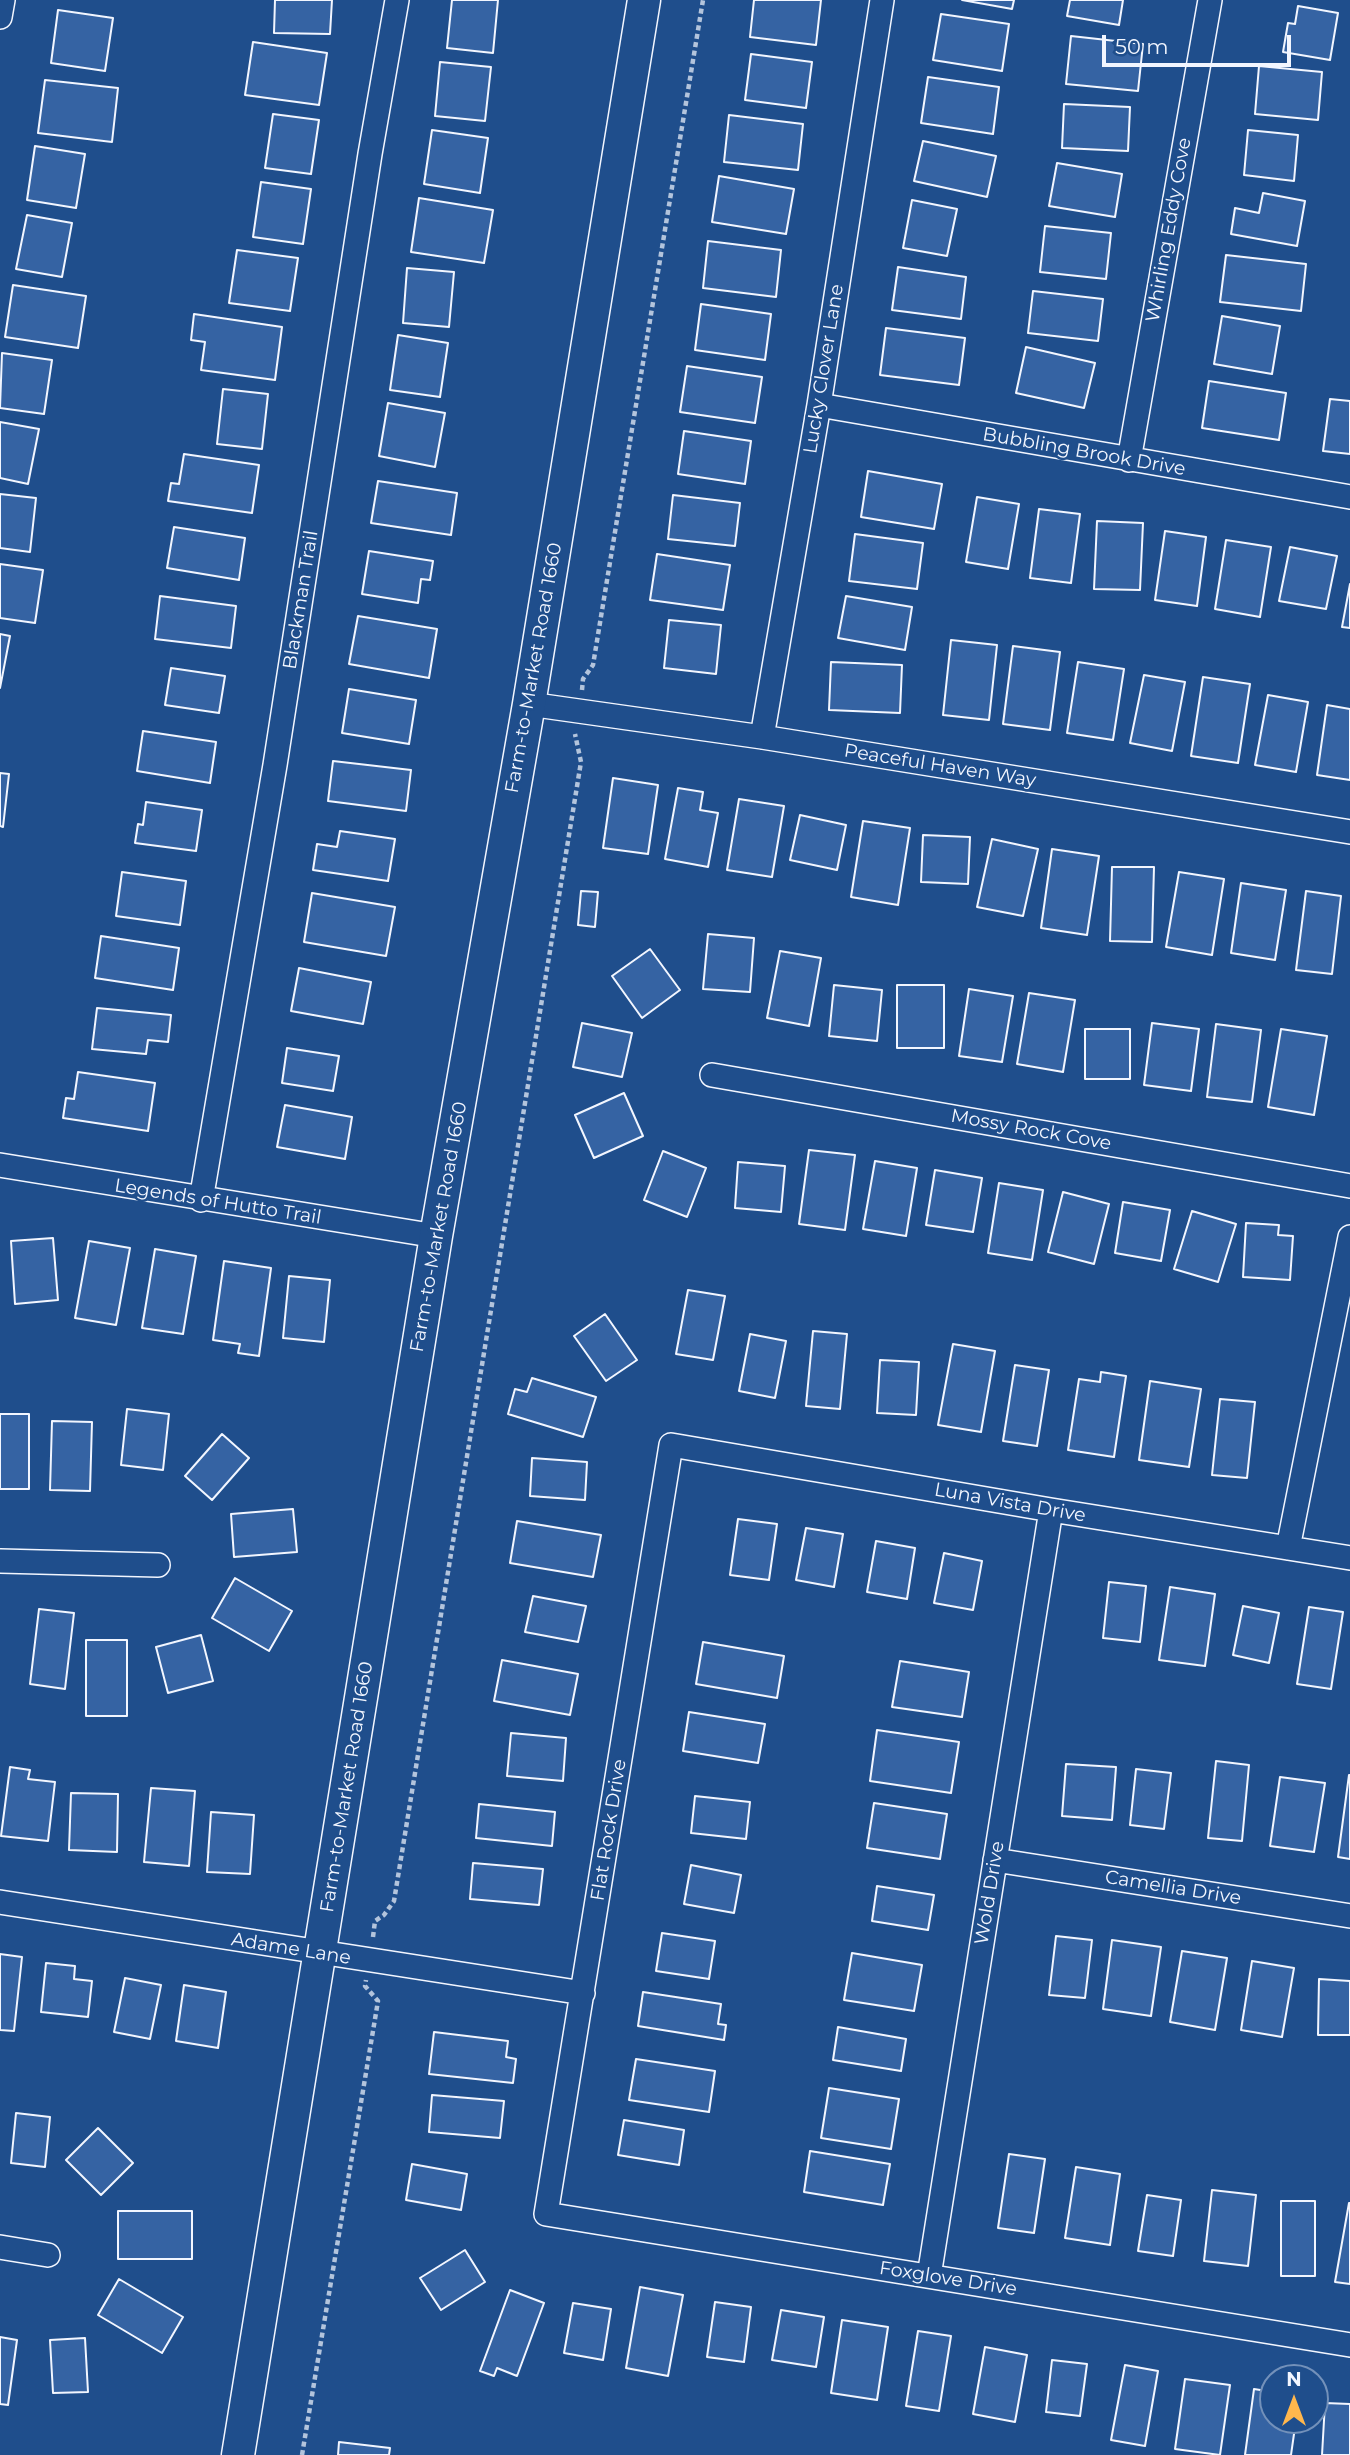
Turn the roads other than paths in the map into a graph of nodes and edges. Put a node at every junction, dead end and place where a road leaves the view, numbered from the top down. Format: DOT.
graph roads {
  1 [pos="3,0"];
  2 [pos="397,0"];
  3 [pos="644,0"];
  4 [pos="882,0"];
  5 [pos="1210,0"];
  6 [pos="0,17"];
  7 [pos="819,405"];
  8 [pos="1129,460"];
  9 [pos="1350,497"];
  10 [pos="529,704"];
  11 [pos="762,737"];
  12 [pos="1350,832"];
  13 [pos="712,1075"];
  14 [pos="0,1166"];
  15 [pos="1350,1186"];
  16 [pos="201,1200"];
  17 [pos="436,1236"];
  18 [pos="1350,1237"];
  19 [pos="670,1445"];
  20 [pos="1051,1510"];
  21 [pos="1289,1548"];
  22 [pos="1350,1558"];
  23 [pos="0,1561"];
  24 [pos="158,1565"];
  25 [pos="995,1860"];
  26 [pos="0,1902"];
  27 [pos="1350,1916"];
  28 [pos="320,1953"];
  29 [pos="583,1993"];
  30 [pos="546,2214"];
  31 [pos="0,2247"];
  32 [pos="48,2255"];
  33 [pos="929,2276"];
  34 [pos="1350,2345"];
  35 [pos="239,2455"];
  1 -- 6 [label="street"];
  2 -- 16 [label="street, Blackman Trail"];
  3 -- 10 [label="main road, Farm-to-Market Road 1660"];
  4 -- 7 [label="street, Lucky Clover Lane"];
  5 -- 8 [label="street, Whirling Eddy Cove"];
  7 -- 8 [label="street, Bubbling Brook Drive"];
  7 -- 11 [label="street, Lucky Clover Lane"];
  8 -- 9 [label="street, Bubbling Brook Drive"];
  10 -- 11 [label="street, Peaceful Haven Way"];
  10 -- 17 [label="main road, Farm-to-Market Road 1660"];
  11 -- 12 [label="street, Peaceful Haven Way"];
  13 -- 15 [label="street, Mossy Rock Cove"];
  14 -- 16 [label="street, Legends of Hutto Trail"];
  16 -- 17 [label="street, Legends of Hutto Trail"];
  17 -- 28 [label="main road, Farm-to-Market Road 1660"];
  18 -- 21 [label="street"];
  19 -- 20 [label="street, Luna Vista Drive"];
  19 -- 29 [label="street, Flat Rock Drive"];
  20 -- 21 [label="street, Luna Vista Drive"];
  20 -- 25 [label="street, Wold Drive"];
  21 -- 22 [label="street, Luna Vista Drive"];
  23 -- 24 [label="street"];
  25 -- 27 [label="street, Camellia Drive"];
  25 -- 33 [label="street, Wold Drive"];
  26 -- 28 [label="street, Adame Lane"];
  28 -- 29 [label="street, Adame Lane"];
  28 -- 35 [label="main road, Farm-to-Market Road 1660"];
  29 -- 30 [label="street, Flat Rock Drive"];
  30 -- 33 [label="street, Foxglove Drive"];
  31 -- 32 [label="street"];
  33 -- 34 [label="street, Foxglove Drive"];
}
